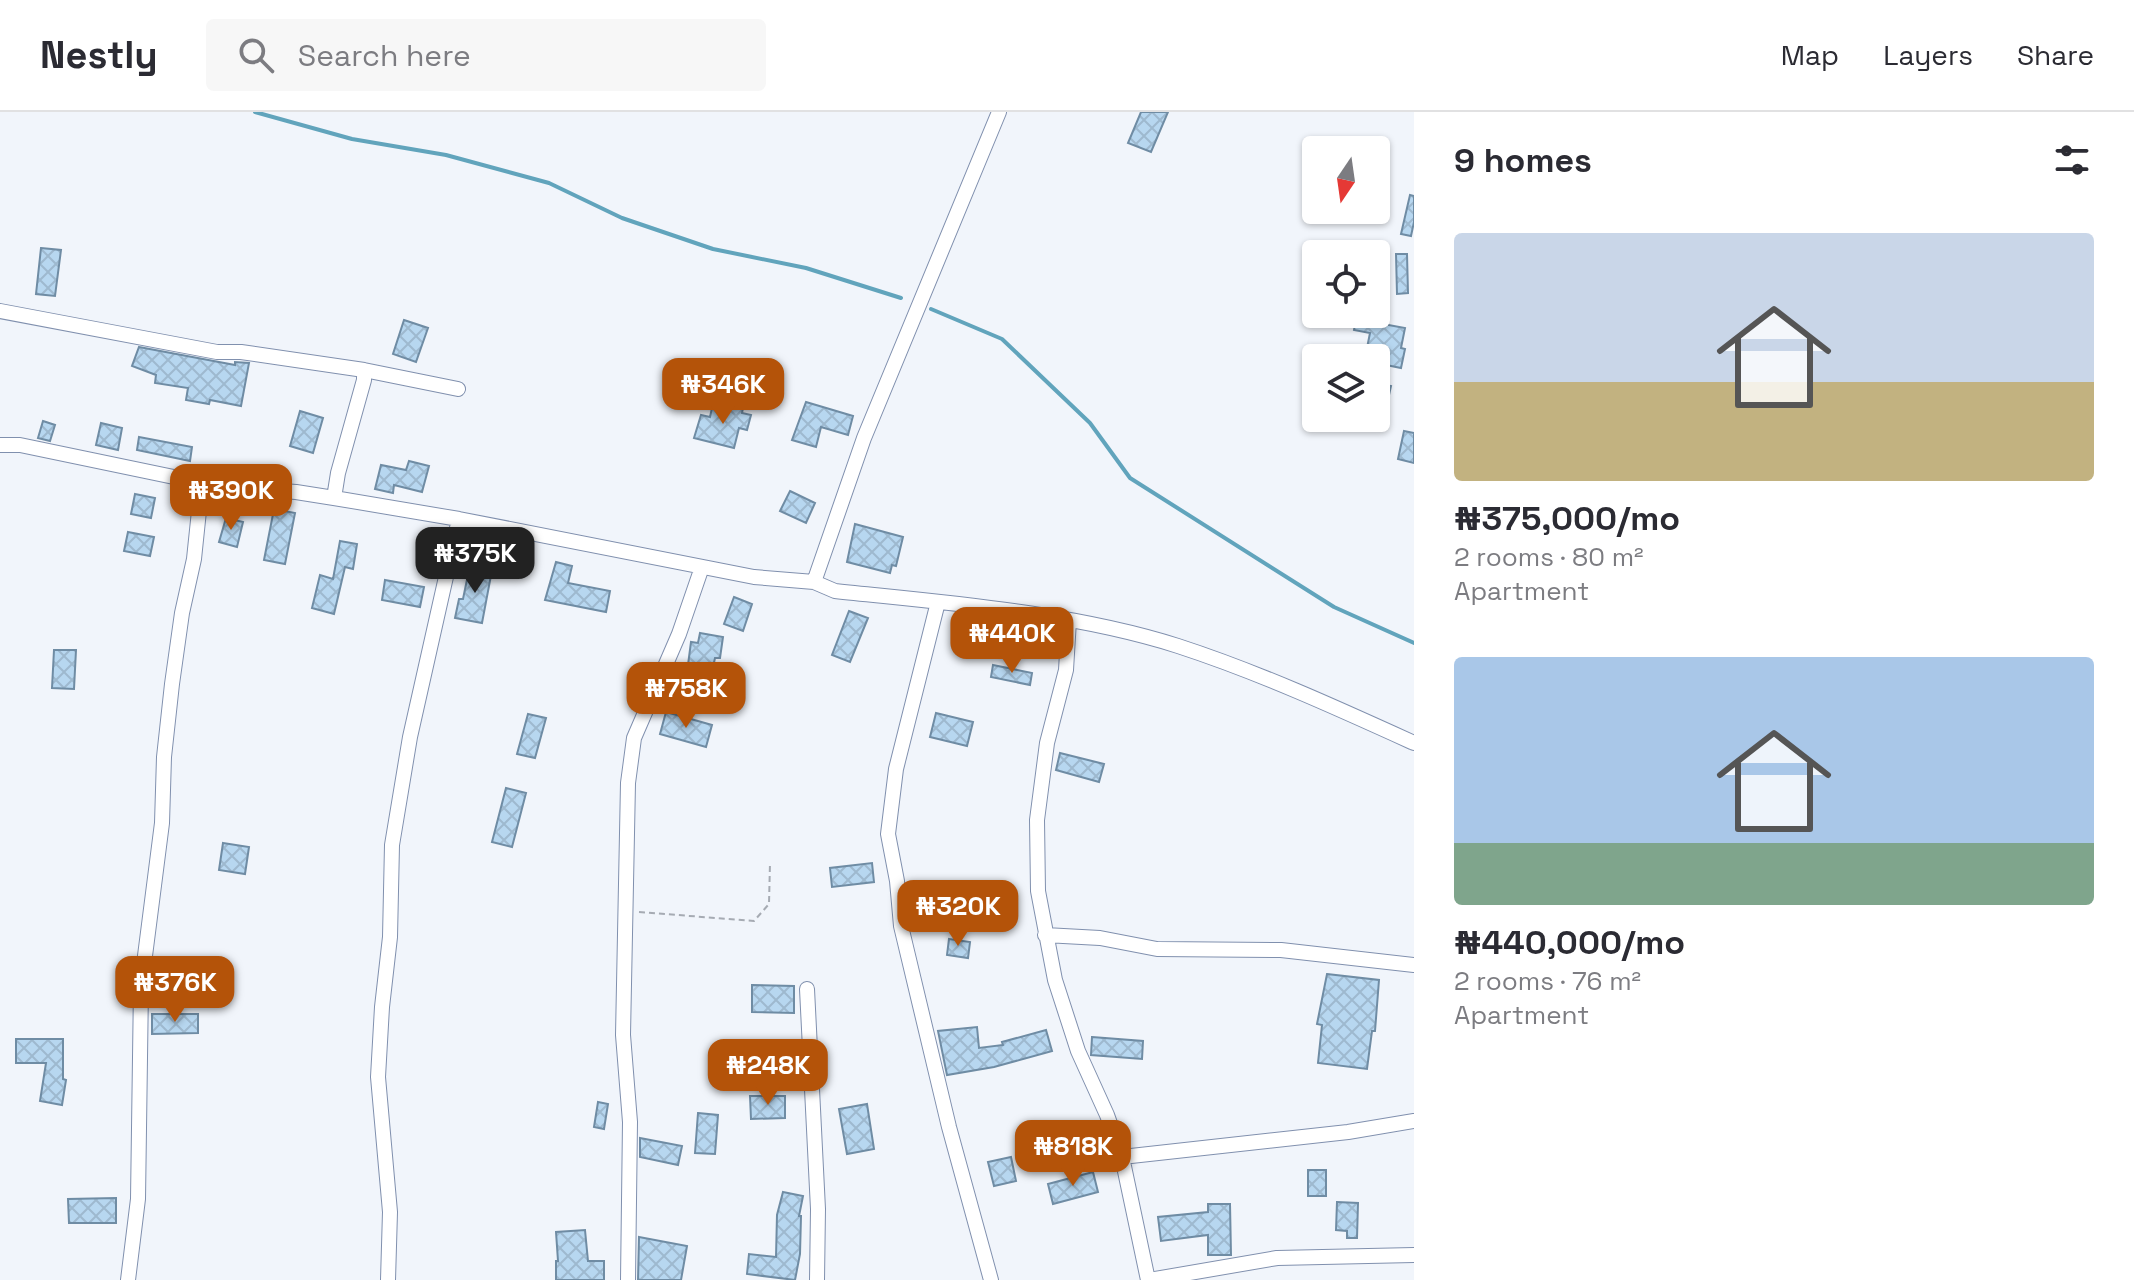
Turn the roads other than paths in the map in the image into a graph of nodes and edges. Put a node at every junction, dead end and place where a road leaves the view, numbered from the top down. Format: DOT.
graph roads {
  1 [pos="999,112"];
  2 [pos="0,311"];
  3 [pos="364,370"];
  4 [pos="458,389"];
  5 [pos="0,445"];
  6 [pos="202,482"];
  7 [pos="334,498"];
  8 [pos="459,519"];
  9 [pos="702,567"];
  10 [pos="814,582"];
  11 [pos="938,602"];
  12 [pos="1069,620"];
  13 [pos="1414,743"];
  14 [pos="1045,935"];
  15 [pos="1414,965"];
  16 [pos="807,989"];
  17 [pos="1414,1121"];
  18 [pos="1122,1157"];
  19 [pos="1414,1255"];
  20 [pos="128,1280"];
  21 [pos="388,1280"];
  22 [pos="628,1280"];
  23 [pos="817,1280"];
  24 [pos="991,1280"];
  25 [pos="1149,1280"];
  1 -- 10 [label="street"];
  2 -- 3 [label="street"];
  3 -- 4 [label="street"];
  3 -- 7 [label="street"];
  5 -- 6 [label="street"];
  6 -- 7 [label="street"];
  6 -- 20 [label="street"];
  7 -- 8 [label="street"];
  8 -- 9 [label="street"];
  8 -- 21 [label="street"];
  9 -- 10 [label="street"];
  9 -- 22 [label="street"];
  10 -- 11 [label="street"];
  11 -- 12 [label="street"];
  11 -- 24 [label="street"];
  12 -- 13 [label="street"];
  12 -- 14 [label="street"];
  14 -- 15 [label="street"];
  14 -- 18 [label="street"];
  16 -- 23 [label="street"];
  17 -- 18 [label="street"];
  18 -- 25 [label="street"];
  19 -- 25 [label="street"];
}
